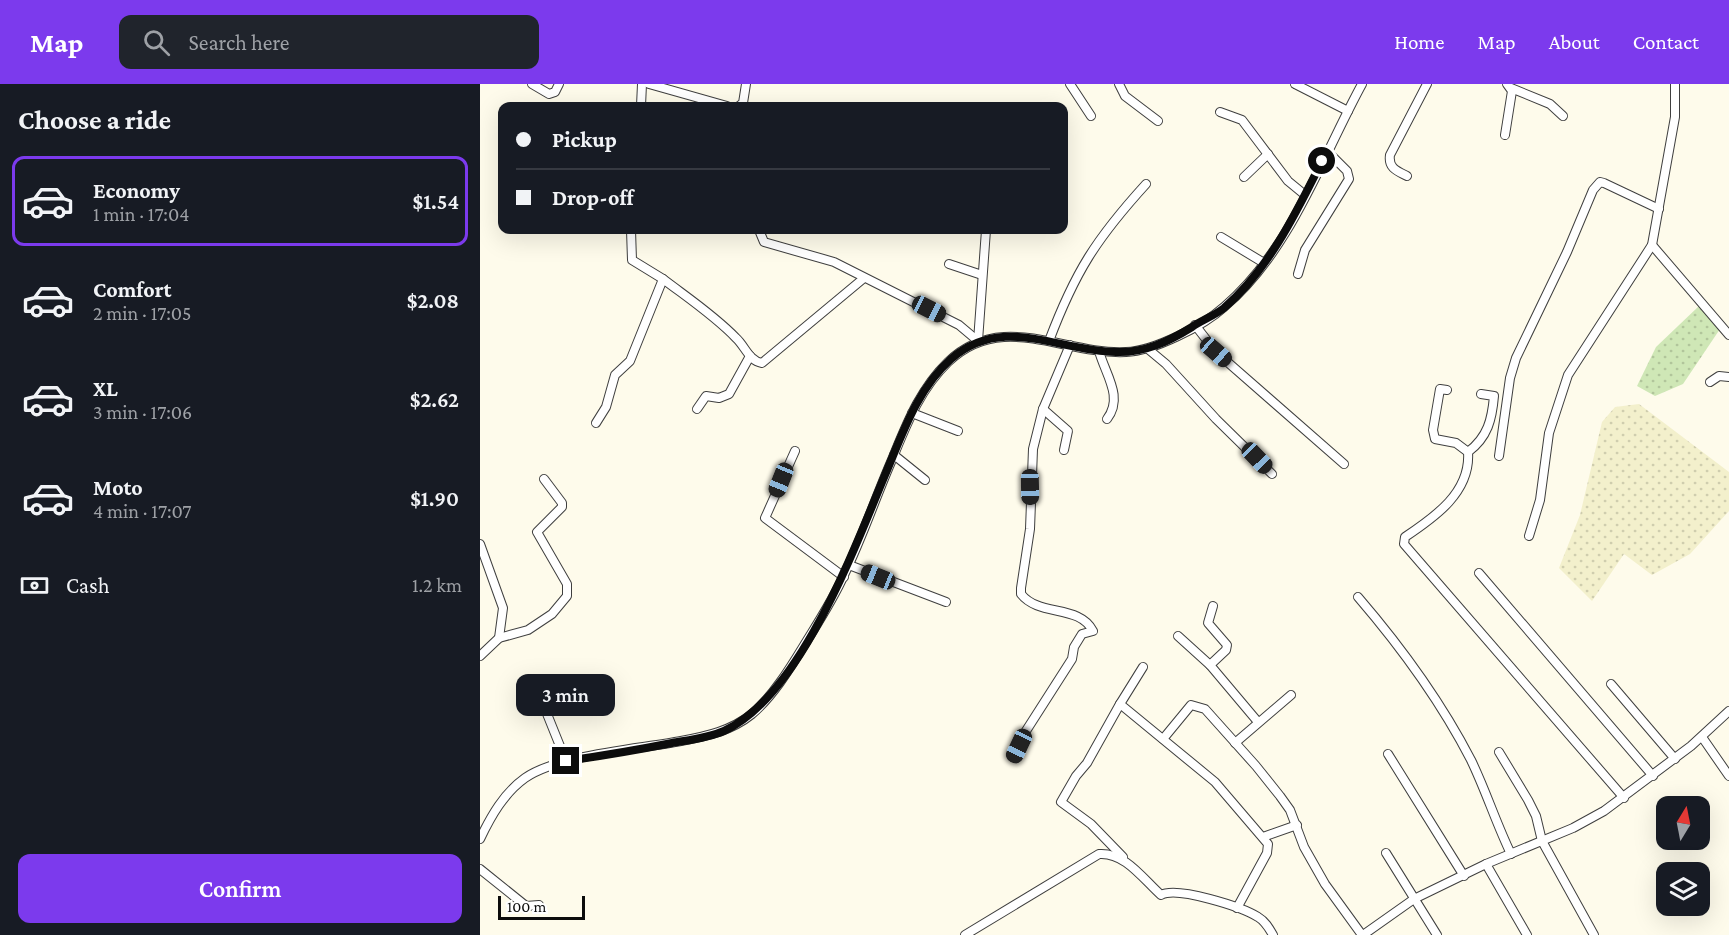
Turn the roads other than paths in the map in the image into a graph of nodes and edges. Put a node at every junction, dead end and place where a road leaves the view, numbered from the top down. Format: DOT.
graph roads {
  1 [pos="532,84"];
  2 [pos="559,84"];
  3 [pos="642,84"];
  4 [pos="648,84"];
  5 [pos="746,84"];
  6 [pos="1070,84"];
  7 [pos="1119,84"];
  8 [pos="1295,84"];
  9 [pos="1427,84"];
  10 [pos="1675,84"];
  11 [pos="1359,85"];
  12 [pos="1509,86"];
  13 [pos="641,102"];
  14 [pos="712,102"];
  15 [pos="743,102"];
  16 [pos="1348,111"];
  17 [pos="1220,112"];
  18 [pos="1091,116"];
  19 [pos="1563,116"];
  20 [pos="1158,122"];
  21 [pos="1505,135"];
  22 [pos="1327,152"];
  23 [pos="1268,154"];
  24 [pos="1407,176"];
  25 [pos="1244,177"];
  26 [pos="1146,184"];
  27 [pos="1305,195"];
  28 [pos="1659,209"];
  29 [pos="631,234"];
  30 [pos="761,234"];
  31 [pos="986,234"];
  32 [pos="1221,237"];
  33 [pos="1652,245"];
  34 [pos="1264,263"];
  35 [pos="949,264"];
  36 [pos="1298,274"];
  37 [pos="982,275"];
  38 [pos="864,278"];
  39 [pos="663,279"];
  40 [pos="1195,325"];
  41 [pos="1729,335"];
  42 [pos="978,341"];
  43 [pos="1049,341"];
  44 [pos="1070,345"];
  45 [pos="1148,349"];
  46 [pos="1099,351"];
  47 [pos="750,356"];
  48 [pos="1729,377"];
  49 [pos="1710,382"];
  50 [pos="1447,390"];
  51 [pos="1481,394"];
  52 [pos="697,409"];
  53 [pos="1043,409"];
  54 [pos="912,413"];
  55 [pos="1107,419"];
  56 [pos="596,423"];
  57 [pos="958,431"];
  58 [pos="1064,450"];
  59 [pos="795,451"];
  60 [pos="1468,452"];
  61 [pos="894,455"];
  62 [pos="1499,456"];
  63 [pos="1344,464"];
  64 [pos="1272,474"];
  65 [pos="544,479"];
  66 [pos="925,480"];
  67 [pos="1529,536"];
  68 [pos="480,544"];
  69 [pos="849,565"];
  70 [pos="1479,573"];
  71 [pos="844,577"];
  72 [pos="1358,597"];
  73 [pos="946,602"];
  74 [pos="1212,606"];
  75 [pos="1178,636"];
  76 [pos="499,638"];
  77 [pos="480,656"];
  78 [pos="1210,665"];
  79 [pos="1143,667"];
  80 [pos="1611,684"];
  81 [pos="540,694"];
  82 [pos="1291,695"];
  83 [pos="1120,704"];
  84 [pos="1729,711"];
  85 [pos="1258,722"];
  86 [pos="1702,737"];
  87 [pos="1163,739"];
  88 [pos="1235,743"];
  89 [pos="1499,752"];
  90 [pos="1388,754"];
  91 [pos="1014,757"];
  92 [pos="1675,759"];
  93 [pos="566,761"];
  94 [pos="1653,776"];
  95 [pos="1729,776"];
  96 [pos="1624,798"];
  97 [pos="483,823"];
  98 [pos="1297,825"];
  99 [pos="1263,837"];
  100 [pos="480,839"];
  101 [pos="1542,842"];
  102 [pos="1386,853"];
  103 [pos="1511,854"];
  104 [pos="1486,864"];
  105 [pos="480,869"];
  106 [pos="1464,876"];
  107 [pos="1167,892"];
  108 [pos="1414,899"];
  109 [pos="539,905"];
  110 [pos="1237,908"];
  111 [pos="1367,934"];
  112 [pos="964,935"];
  113 [pos="1273,935"];
  114 [pos="1437,935"];
  115 [pos="1527,935"];
  116 [pos="1594,935"];
  1 -- 2 [label="street"];
  3 -- 4 [label="street"];
  3 -- 13 [label="street"];
  4 -- 14 [label="street"];
  5 -- 15 [label="street"];
  6 -- 18 [label="street"];
  7 -- 20 [label="street"];
  8 -- 16 [label="street"];
  9 -- 24 [label="street"];
  10 -- 28 [label="street"];
  11 -- 16 [label="street"];
  12 -- 19 [label="street"];
  12 -- 21 [label="street"];
  16 -- 22 [label="street"];
  17 -- 23 [label="street"];
  22 -- 27 [label="street"];
  22 -- 36 [label="street"];
  23 -- 25 [label="street"];
  23 -- 27 [label="street"];
  26 -- 43 [label="street"];
  27 -- 34 [label="street"];
  28 -- 33 [label="street"];
  28 -- 62 [label="street"];
  29 -- 39 [label="street"];
  30 -- 38 [label="street"];
  31 -- 37 [label="street"];
  32 -- 34 [label="street"];
  33 -- 41 [label="street"];
  33 -- 67 [label="street"];
  34 -- 40 [label="street"];
  35 -- 37 [label="street"];
  37 -- 42 [label="street"];
  38 -- 42 [label="street"];
  38 -- 47 [label="street"];
  39 -- 47 [label="street"];
  39 -- 56 [label="street"];
  40 -- 45 [label="street"];
  40 -- 63 [label="street"];
  42 -- 43 [label="street"];
  42 -- 54 [label="street"];
  43 -- 44 [label="street"];
  44 -- 46 [label="street"];
  44 -- 53 [label="street"];
  45 -- 46 [label="street"];
  45 -- 64 [label="street"];
  46 -- 55 [label="street"];
  47 -- 52 [label="street"];
  48 -- 49 [label="street"];
  50 -- 60 [label="street"];
  51 -- 60 [label="street"];
  53 -- 58 [label="street"];
  53 -- 91 [label="street"];
  54 -- 57 [label="street"];
  54 -- 61 [label="street"];
  59 -- 71 [label="street"];
  60 -- 96 [label="street"];
  61 -- 66 [label="street"];
  61 -- 69 [label="street"];
  65 -- 76 [label="street"];
  68 -- 76 [label="street"];
  69 -- 71 [label="street"];
  69 -- 73 [label="street"];
  70 -- 94 [label="street"];
  71 -- 93 [label="street"];
  72 -- 103 [label="street"];
  74 -- 78 [label="street"];
  75 -- 78 [label="street"];
  76 -- 77 [label="street"];
  78 -- 85 [label="street"];
  79 -- 83 [label="street"];
  80 -- 92 [label="street"];
  81 -- 93 [label="street"];
  82 -- 85 [label="street"];
  83 -- 87 [label="street"];
  83 -- 107 [label="street"];
  84 -- 86 [label="street"];
  85 -- 88 [label="street"];
  86 -- 92 [label="street"];
  86 -- 95 [label="street"];
  87 -- 88 [label="street"];
  87 -- 99 [label="street"];
  88 -- 98 [label="street"];
  89 -- 101 [label="street"];
  90 -- 106 [label="street"];
  92 -- 94 [label="street"];
  93 -- 97 [label="street"];
  94 -- 96 [label="street"];
  96 -- 101 [label="street"];
  97 -- 100 [label="street"];
  98 -- 99 [label="street"];
  98 -- 111 [label="street"];
  99 -- 110 [label="street"];
  101 -- 103 [label="street"];
  101 -- 116 [label="street"];
  102 -- 108 [label="street"];
  103 -- 104 [label="street"];
  104 -- 106 [label="street"];
  104 -- 115 [label="street"];
  105 -- 109 [label="street"];
  106 -- 108 [label="street"];
  107 -- 110 [label="street"];
  107 -- 112 [label="street"];
  108 -- 111 [label="street"];
  108 -- 114 [label="street"];
  110 -- 113 [label="street"];
}
